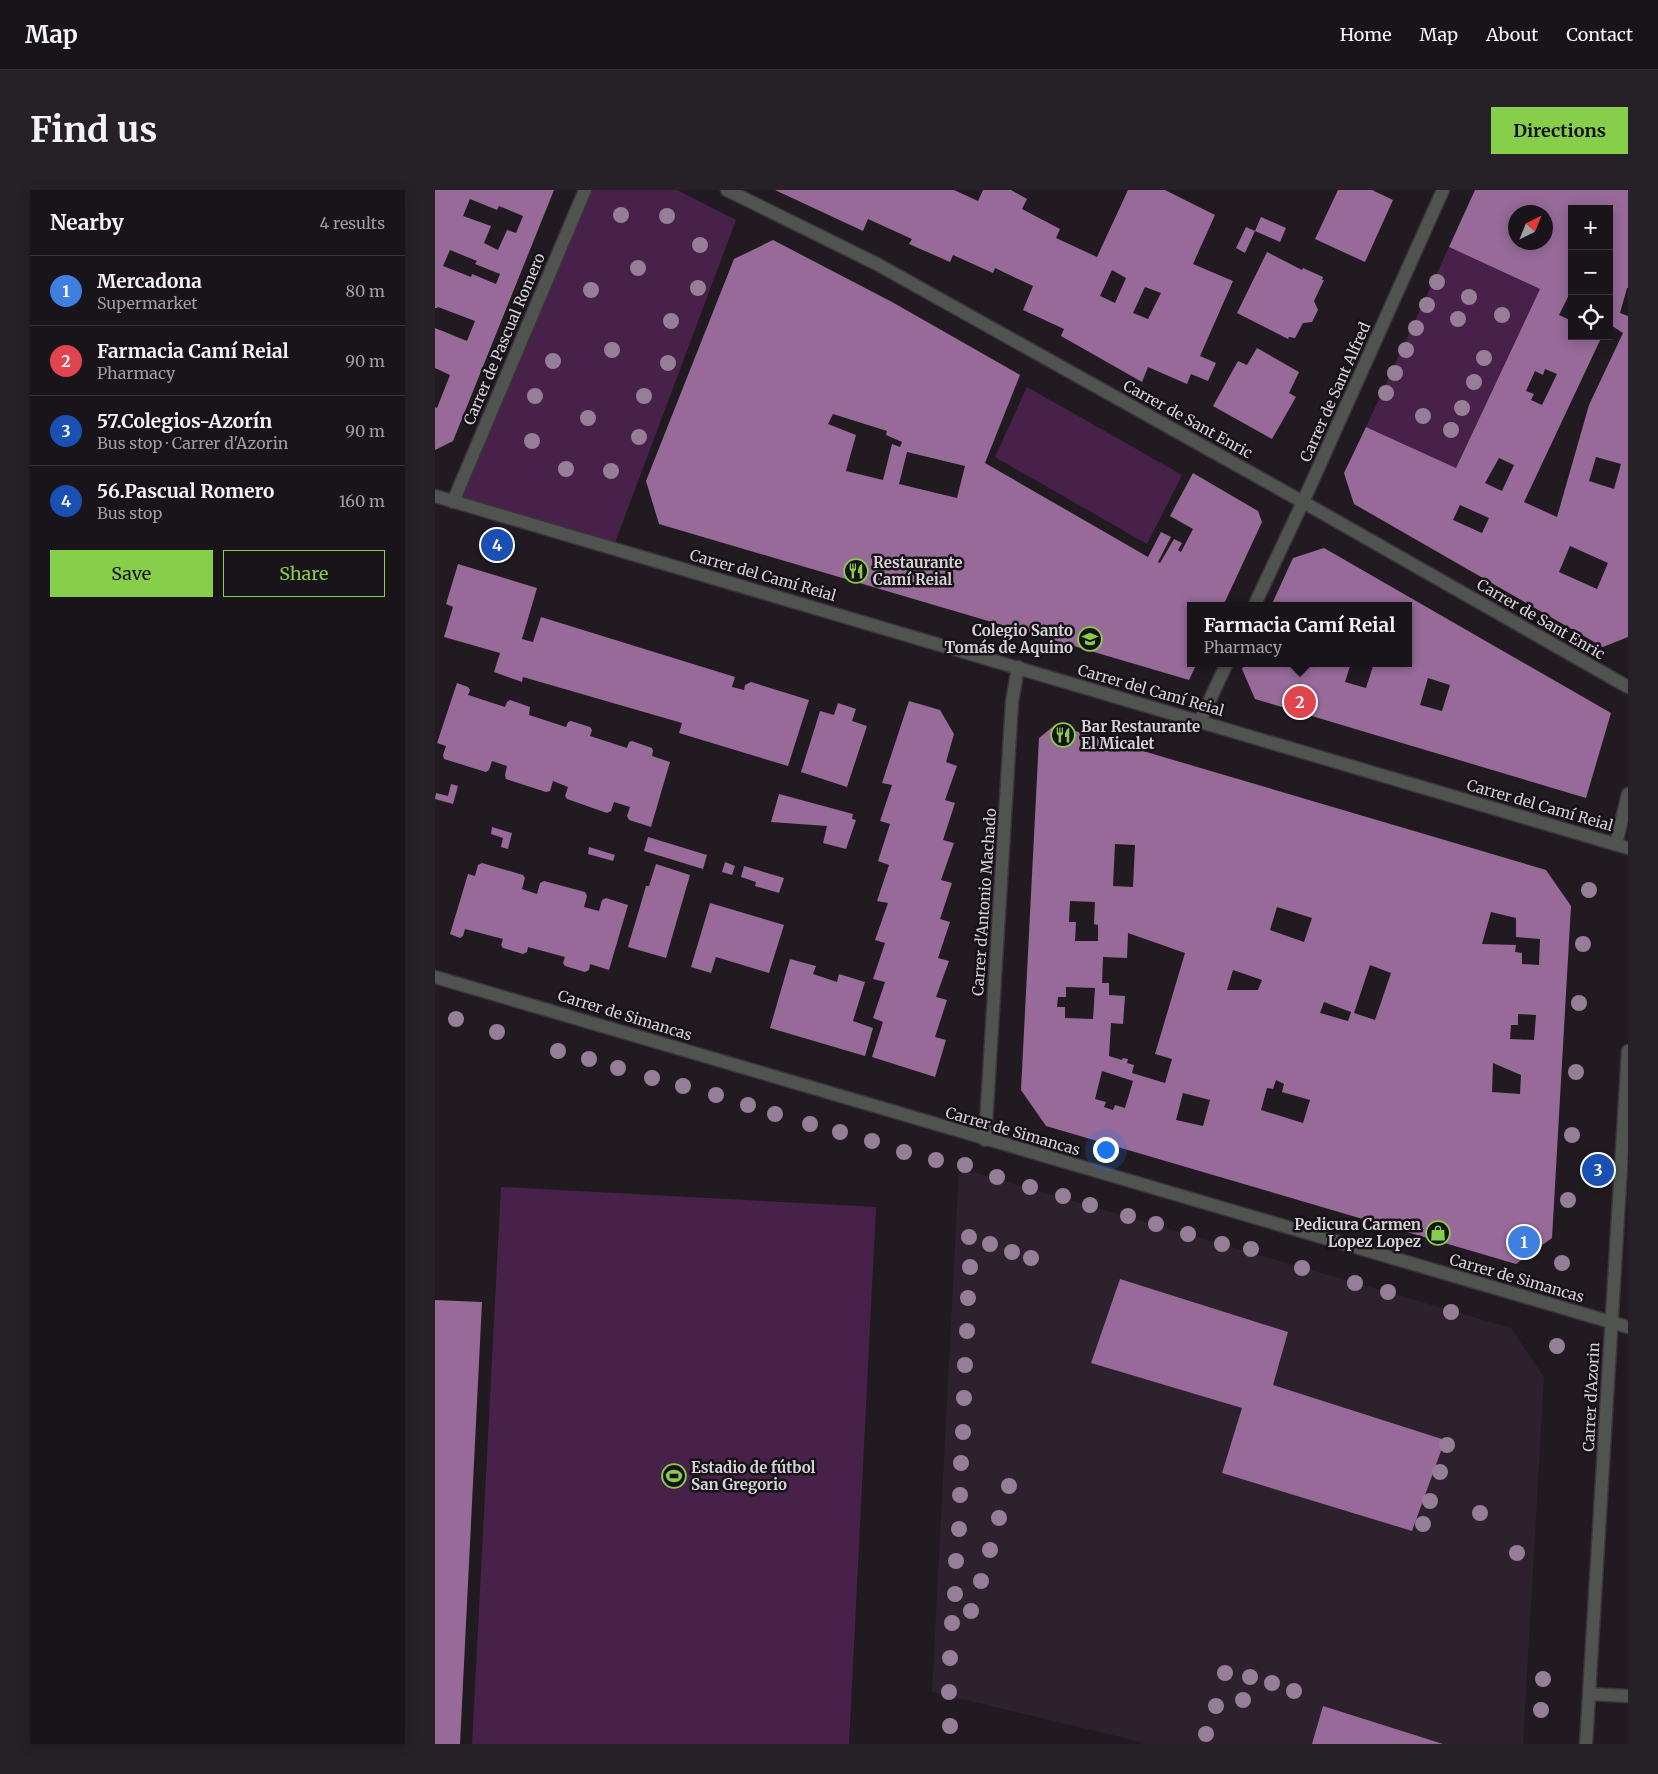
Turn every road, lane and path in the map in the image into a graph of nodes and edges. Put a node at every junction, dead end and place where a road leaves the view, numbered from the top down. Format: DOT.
graph roads {
  1 [pos="585,190"];
  2 [pos="727,190"];
  3 [pos="1443,190"];
  4 [pos="435,496"];
  5 [pos="453,502"];
  6 [pos="1303,502"];
  7 [pos="1256,602"];
  8 [pos="1018,667"];
  9 [pos="1225,667"];
  10 [pos="1628,687"];
  11 [pos="1200,721"];
  12 [pos="1628,794"];
  13 [pos="1622,846"];
  14 [pos="435,976"];
  15 [pos="1628,1051"];
  16 [pos="1627,1067"];
  17 [pos="985,1140"];
  18 [pos="1611,1323"];
  19 [pos="1628,1328"];
  20 [pos="1589,1694"];
  21 [pos="1628,1696"];
  22 [pos="1586,1744"];
  1 -- 5 [label="street, Carrer de Pascual Romero"];
  2 -- 6 [label="street, Carrer de Sant Enric"];
  3 -- 6 [label="street, Carrer de Sant Alfred"];
  4 -- 5 [label="street, Carrer del Camí Reial"];
  5 -- 8 [label="street, Carrer del Camí Reial"];
  6 -- 7 [label="street, Carrer de Sant Alfred"];
  6 -- 10 [label="street, Carrer de Sant Enric"];
  8 -- 11 [label="street, Carrer del Camí Reial"];
  8 -- 17 [label="street, Carrer d'Antonio Machado"];
  9 -- 11 [label="street"];
  11 -- 13 [label="street, Carrer del Camí Reial"];
  12 -- 13 [label="street"];
  14 -- 17 [label="street, Carrer de Simancas"];
  15 -- 16 [label="street, Carrer d'Azorin"];
  16 -- 18 [label="street, Carrer d'Azorin"];
  17 -- 18 [label="street, Carrer de Simancas"];
  18 -- 19 [label="street, Carrer de Simancas"];
  18 -- 20 [label="street, Carrer d'Azorin"];
  20 -- 21 [label="street"];
  20 -- 22 [label="street, Carrer d'Azorin"];
}
